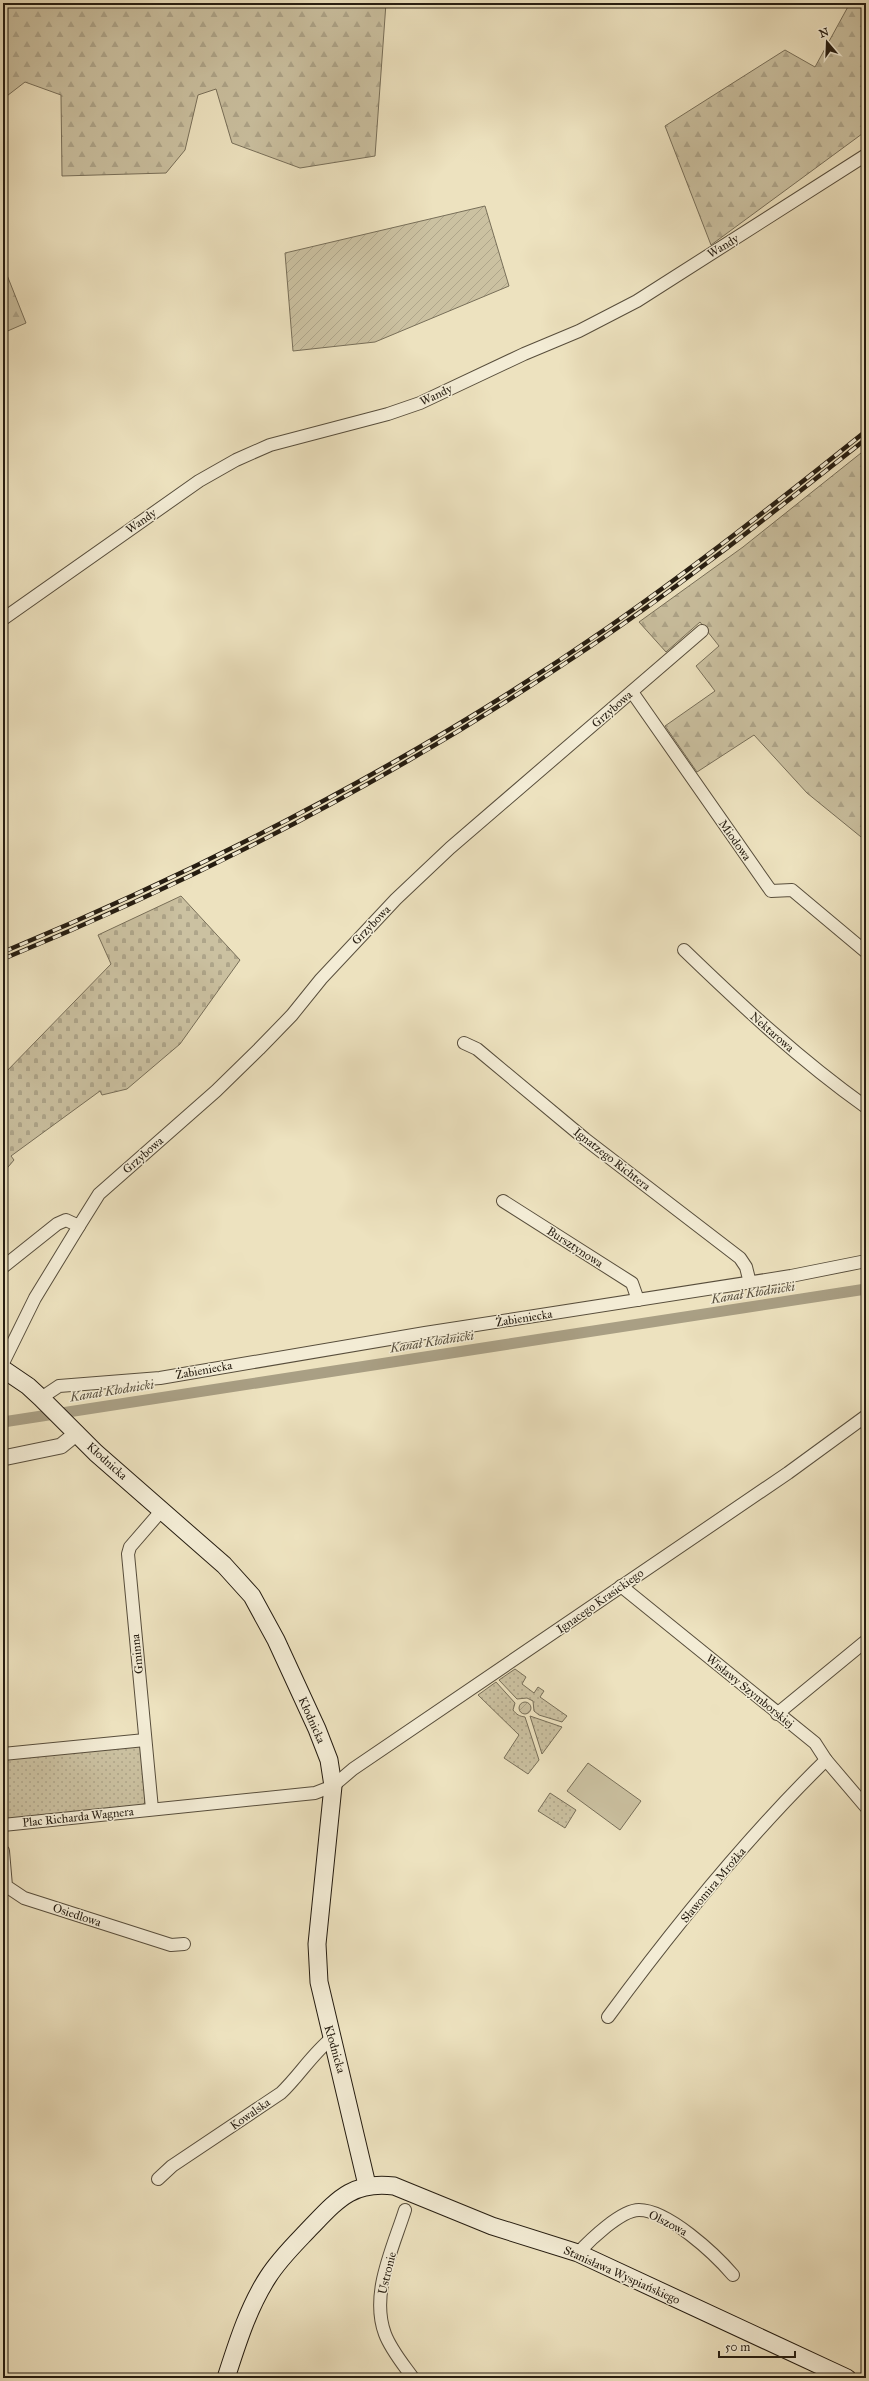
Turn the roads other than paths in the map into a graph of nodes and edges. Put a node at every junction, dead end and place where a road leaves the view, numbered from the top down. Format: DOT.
graph roads {
  1 [pos="866,155"];
  2 [pos="3,619"];
  3 [pos="702,631"];
  4 [pos="632,692"];
  5 [pos="684,950"];
  6 [pos="866,952"];
  7 [pos="464,1043"];
  8 [pos="866,1107"];
  9 [pos="503,1201"];
  10 [pos="79,1226"];
  11 [pos="866,1261"];
  12 [pos="3,1267"];
  13 [pos="750,1283"];
  14 [pos="638,1300"];
  15 [pos="3,1363"];
  16 [pos="3,1369"];
  17 [pos="44,1400"];
  18 [pos="866,1416"];
  19 [pos="77,1433"];
  20 [pos="3,1458"];
  21 [pos="162,1510"];
  22 [pos="621,1586"];
  23 [pos="866,1641"];
  24 [pos="778,1714"];
  25 [pos="145,1740"];
  26 [pos="3,1754"];
  27 [pos="826,1760"];
  28 [pos="333,1786"];
  29 [pos="866,1807"];
  30 [pos="152,1809"];
  31 [pos="3,1825"];
  32 [pos="3,1851"];
  33 [pos="184,1944"];
  34 [pos="608,2017"];
  35 [pos="332,2038"];
  36 [pos="158,2179"];
  37 [pos="367,2185"];
  38 [pos="405,2210"];
  39 [pos="578,2253"];
  40 [pos="733,2275"];
  41 [pos="226,2378"];
  42 [pos="413,2378"];
  43 [pos="847,2378"];
  1 -- 2 [label="street, Wandy"];
  3 -- 4 [label="street, Grzybowa"];
  4 -- 6 [label="street, Miodowa"];
  4 -- 10 [label="street, Grzybowa"];
  5 -- 8 [label="street, Nektarowa"];
  7 -- 13 [label="street, Ignatzego Richtera"];
  9 -- 14 [label="street, Bursztynowa"];
  10 -- 12 [label="street"];
  10 -- 15 [label="street, Grzybowa"];
  11 -- 13 [label="street, Żabieniecka"];
  13 -- 14 [label="street, Żabieniecka"];
  14 -- 17 [label="street, Żabieniecka"];
  16 -- 17 [label="main road, Kłodnicka"];
  17 -- 19 [label="main road, Kłodnicka"];
  18 -- 22 [label="street, Ignacego Krasickiego"];
  19 -- 20 [label="street"];
  19 -- 21 [label="main road, Kłodnicka"];
  21 -- 25 [label="street, Gminna"];
  21 -- 28 [label="main road, Kłodnicka"];
  22 -- 24 [label="street, Wisławy Szymborskiej"];
  22 -- 28 [label="street, Ignacego Krasickiego"];
  23 -- 24 [label="street"];
  24 -- 27 [label="street, Wisławy Szymborskiej"];
  25 -- 26 [label="street"];
  25 -- 30 [label="street, Gminna"];
  27 -- 29 [label="street, Wisławy Szymborskiej"];
  27 -- 34 [label="street, Sławomira Mrożka"];
  28 -- 30 [label="street"];
  28 -- 35 [label="main road, Kłodnicka"];
  30 -- 31 [label="street, Plac Richarda Wagnera"];
  32 -- 33 [label="street, Osiedlowa"];
  35 -- 36 [label="street, Kowalska"];
  35 -- 37 [label="main road, Kłodnicka"];
  37 -- 39 [label="main road, Stanisława Wyspiańskiego"];
  37 -- 41 [label="main road"];
  38 -- 42 [label="street, Ustronie"];
  39 -- 40 [label="street, Olszowa"];
  39 -- 43 [label="main road, Stanisława Wyspiańskiego"];
}
